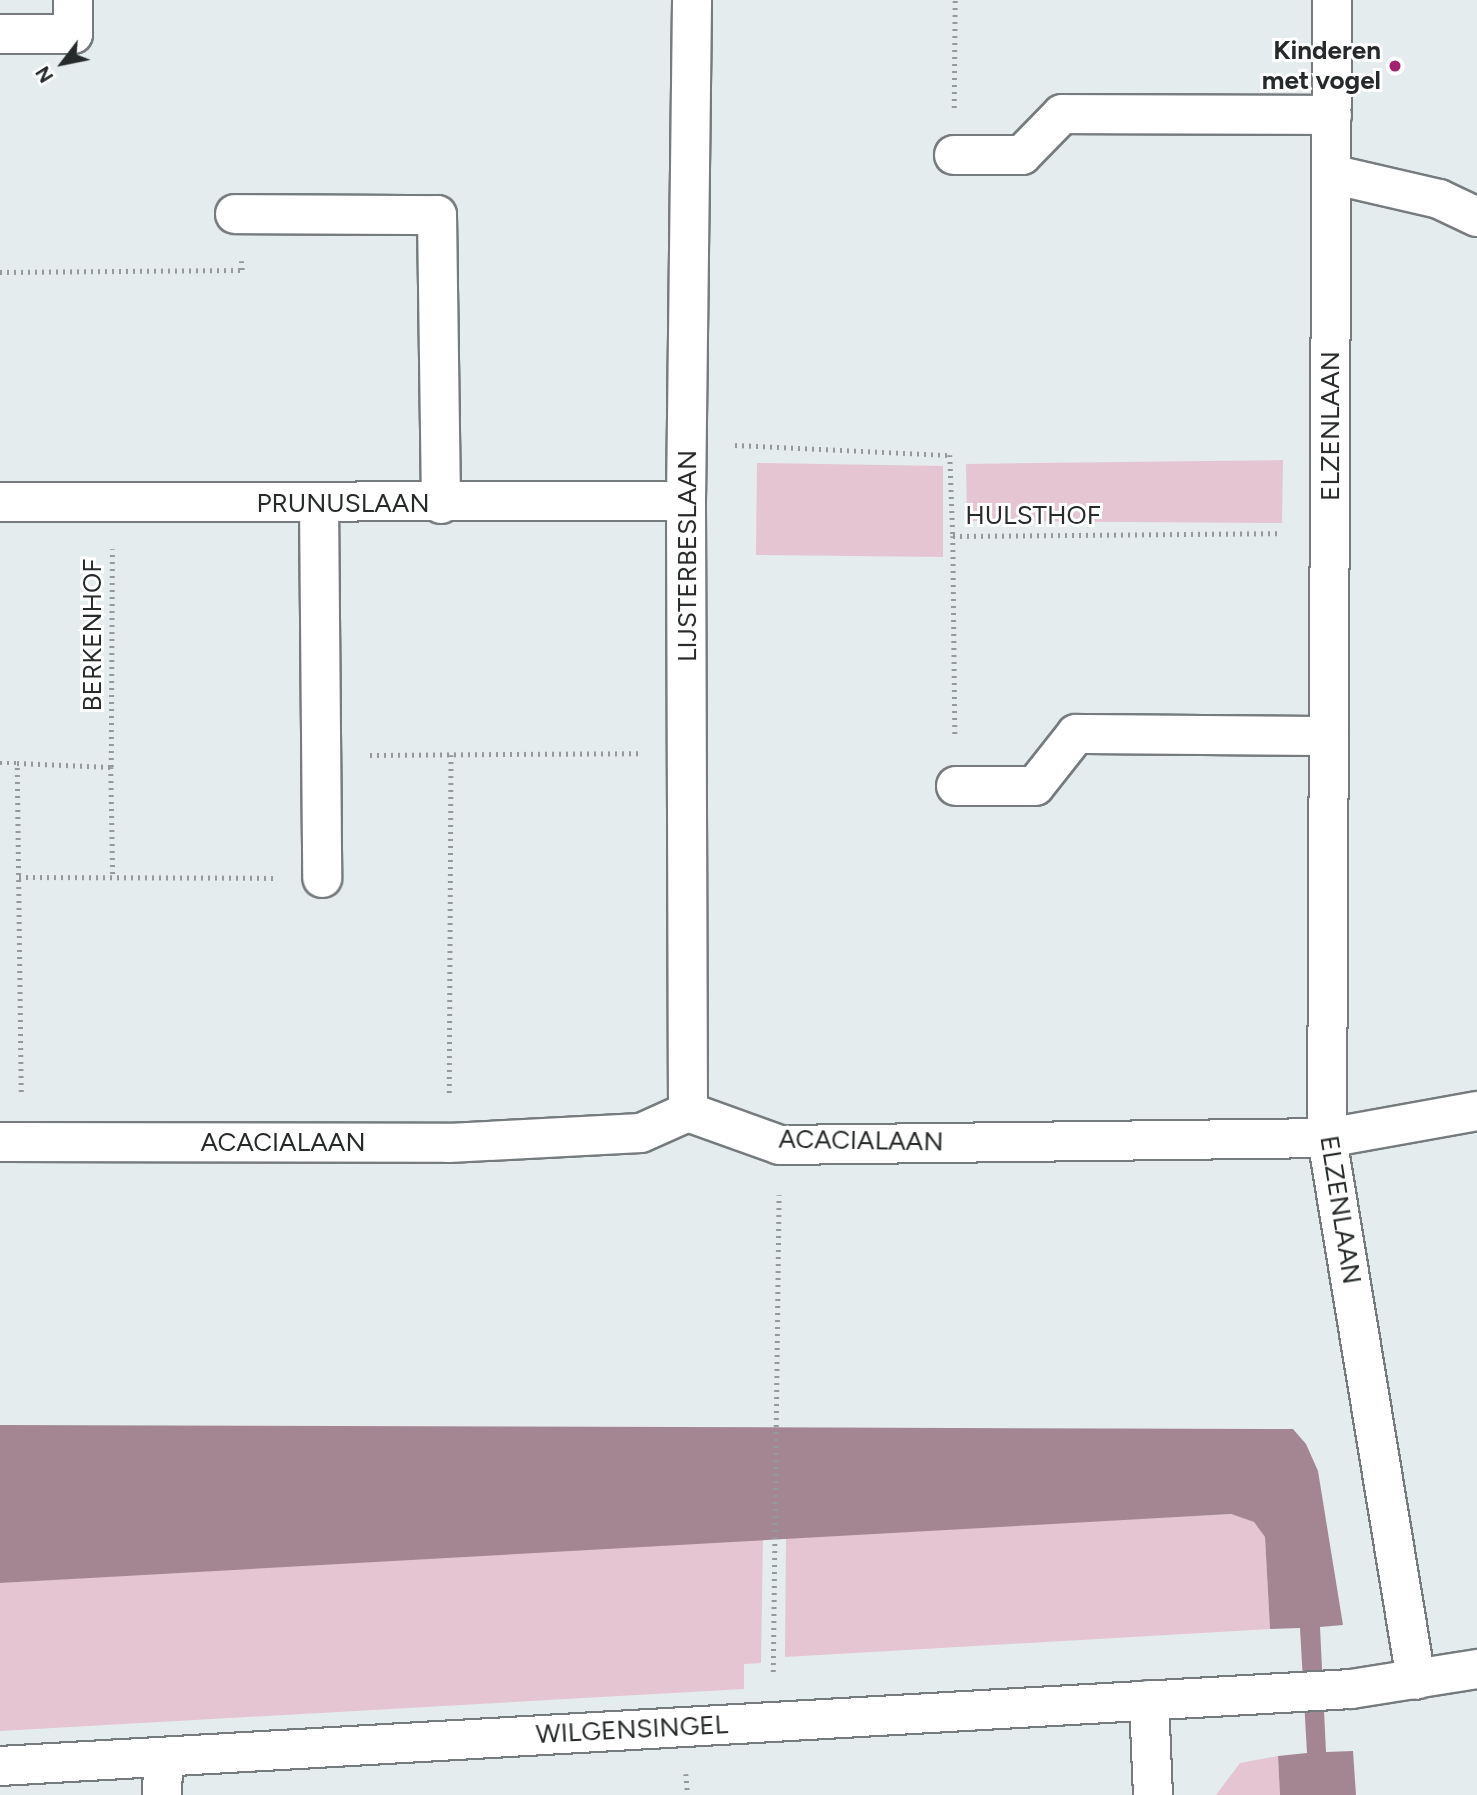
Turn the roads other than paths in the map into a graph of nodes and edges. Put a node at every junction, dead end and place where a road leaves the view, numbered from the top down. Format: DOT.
graph roads {
  1 [pos="73,0"];
  2 [pos="692,0"];
  3 [pos="1332,0"];
  4 [pos="0,34"];
  5 [pos="1332,115"];
  6 [pos="954,155"];
  7 [pos="1331,174"];
  8 [pos="235,214"];
  9 [pos="1477,217"];
  10 [pos="686,501"];
  11 [pos="0,502"];
  12 [pos="319,503"];
  13 [pos="441,504"];
  14 [pos="1329,736"];
  15 [pos="956,786"];
  16 [pos="322,878"];
  17 [pos="1477,1111"];
  18 [pos="688,1112"];
  19 [pos="1327,1138"];
  20 [pos="11,1142"];
  21 [pos="1477,1670"];
  22 [pos="1416,1680"];
  23 [pos="1149,1700"];
  24 [pos="0,1766"];
  25 [pos="162,1777"];
  26 [pos="1153,1795"];
  1 -- 4 [label="street"];
  2 -- 10 [label="street, LIJSTERBESLAAN"];
  3 -- 5 [label="street, ELZENLAAN"];
  5 -- 6 [label="street"];
  5 -- 7 [label="street, ELZENLAAN"];
  7 -- 9 [label="street"];
  7 -- 14 [label="street, ELZENLAAN"];
  8 -- 13 [label="street"];
  10 -- 13 [label="street, PRUNUSLAAN"];
  10 -- 18 [label="street, LIJSTERBESLAAN"];
  11 -- 12 [label="street, PRUNUSLAAN"];
  12 -- 13 [label="street, PRUNUSLAAN"];
  12 -- 16 [label="street"];
  14 -- 15 [label="street"];
  14 -- 19 [label="street, ELZENLAAN"];
  17 -- 19 [label="street, ACACIALAAN"];
  18 -- 19 [label="street, ACACIALAAN"];
  18 -- 20 [label="street, ACACIALAAN"];
  19 -- 22 [label="street, ELZENLAAN"];
  21 -- 22 [label="street, WILGENSINGEL"];
  22 -- 23 [label="street, WILGENSINGEL"];
  23 -- 25 [label="street, WILGENSINGEL"];
  23 -- 26 [label="street"];
  24 -- 25 [label="street, WILGENSINGEL"];
}
